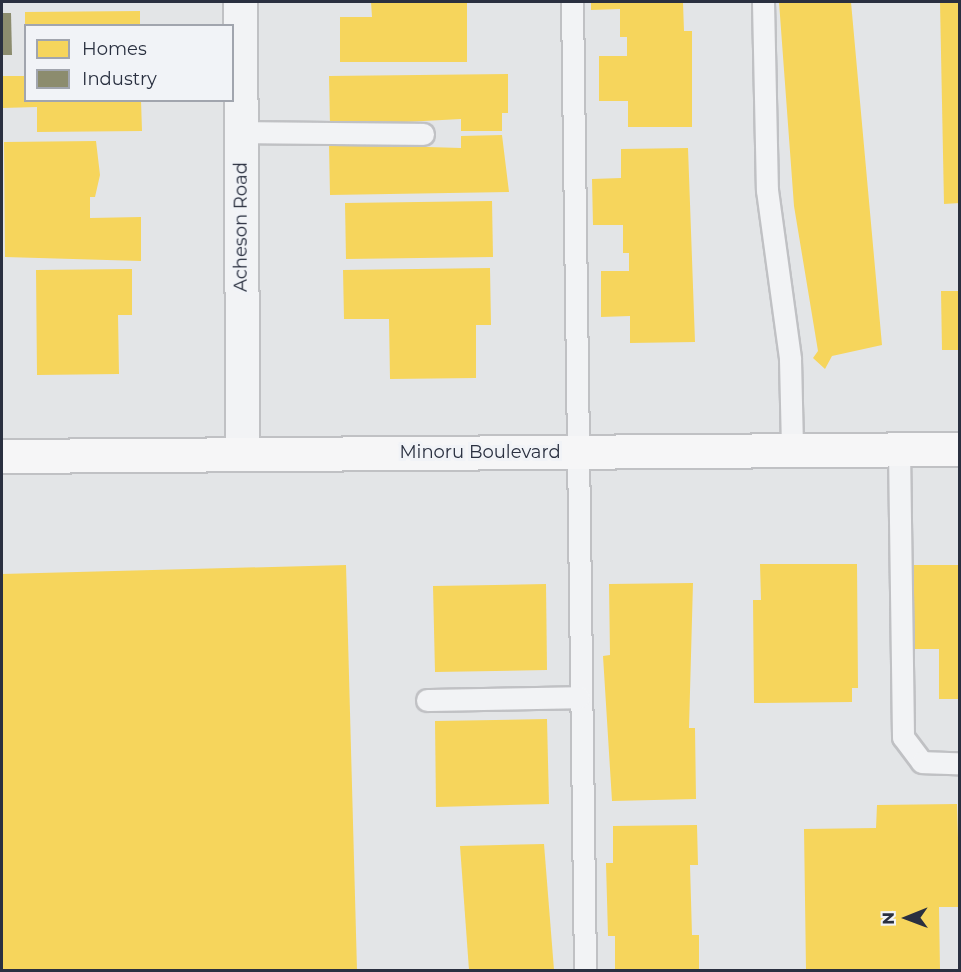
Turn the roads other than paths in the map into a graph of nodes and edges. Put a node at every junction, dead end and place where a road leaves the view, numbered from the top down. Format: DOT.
graph roads {
  1 [pos="240,2"];
  2 [pos="572,2"];
  3 [pos="762,2"];
  4 [pos="241,132"];
  5 [pos="423,134"];
  6 [pos="960,448"];
  7 [pos="899,449"];
  8 [pos="792,450"];
  9 [pos="581,452"];
  10 [pos="242,453"];
  11 [pos="2,456"];
  12 [pos="579,697"];
  13 [pos="427,700"];
  14 [pos="960,763"];
  15 [pos="585,970"];
  1 -- 4 [label="street, Acheson Road"];
  2 -- 9 [label="lane"];
  3 -- 8 [label="lane"];
  4 -- 5 [label="lane"];
  4 -- 10 [label="street, Acheson Road"];
  6 -- 7 [label="street, Minoru Boulevard"];
  7 -- 8 [label="street, Minoru Boulevard"];
  7 -- 14 [label="lane"];
  8 -- 9 [label="street, Minoru Boulevard"];
  9 -- 10 [label="street, Minoru Boulevard"];
  9 -- 12 [label="lane"];
  10 -- 11 [label="street, Minoru Boulevard"];
  12 -- 13 [label="lane"];
  12 -- 15 [label="lane"];
}
